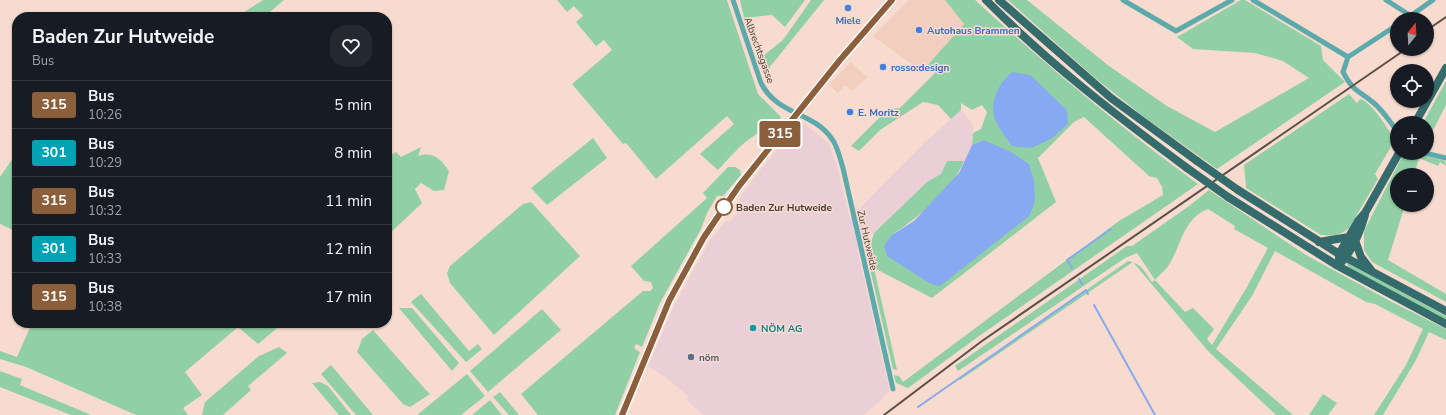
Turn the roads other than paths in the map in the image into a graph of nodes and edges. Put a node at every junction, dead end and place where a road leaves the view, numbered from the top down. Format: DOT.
graph roads {
  1 [pos="733,0"];
  2 [pos="892,0"];
  3 [pos="982,0"];
  4 [pos="986,0"];
  5 [pos="1000,0"];
  6 [pos="1124,0"];
  7 [pos="1232,0"];
  8 [pos="1253,0"];
  9 [pos="1386,0"];
  10 [pos="1433,0"];
  11 [pos="994,8"];
  12 [pos="1405,12"];
  13 [pos="1416,12"];
  14 [pos="1390,30"];
  15 [pos="1348,57"];
  16 [pos="1446,68"];
  17 [pos="797,114"];
  18 [pos="1419,116"];
  19 [pos="1390,122"];
  20 [pos="1434,155"];
  21 [pos="1446,158"];
  22 [pos="1395,160"];
  23 [pos="1352,239"];
  24 [pos="1319,242"];
  25 [pos="1343,256"];
  26 [pos="1338,266"];
  27 [pos="1374,273"];
  28 [pos="1446,311"];
  29 [pos="1446,324"];
  30 [pos="893,389"];
  31 [pos="622,415"];
  1 -- 17 [label="street, Albrechtsgasse"];
  2 -- 17 [label="main road"];
  3 -- 11 [label="main road"];
  4 -- 11 [label="main road"];
  5 -- 24 [label="main road, bridge"];
  6 -- 7 [label="street"];
  8 -- 15 [label="street"];
  9 -- 12 [label="street"];
  10 -- 13 [label="street"];
  11 -- 26 [label="main road, bridge"];
  14 -- 15 [label="street"];
  15 -- 19 [label="street"];
  16 -- 18 [label="main road"];
  17 -- 30 [label="street, Zur Hutweide"];
  17 -- 31 [label="main road"];
  20 -- 21 [label="street"];
  22 -- 23 [label="main road"];
  23 -- 24 [label="main road"];
  23 -- 25 [label="main road"];
  23 -- 27 [label="main road"];
  24 -- 25 [label="main road"];
  25 -- 26 [label="main road"];
  25 -- 27 [label="main road"];
  26 -- 29 [label="main road"];
  27 -- 28 [label="main road"];
}
